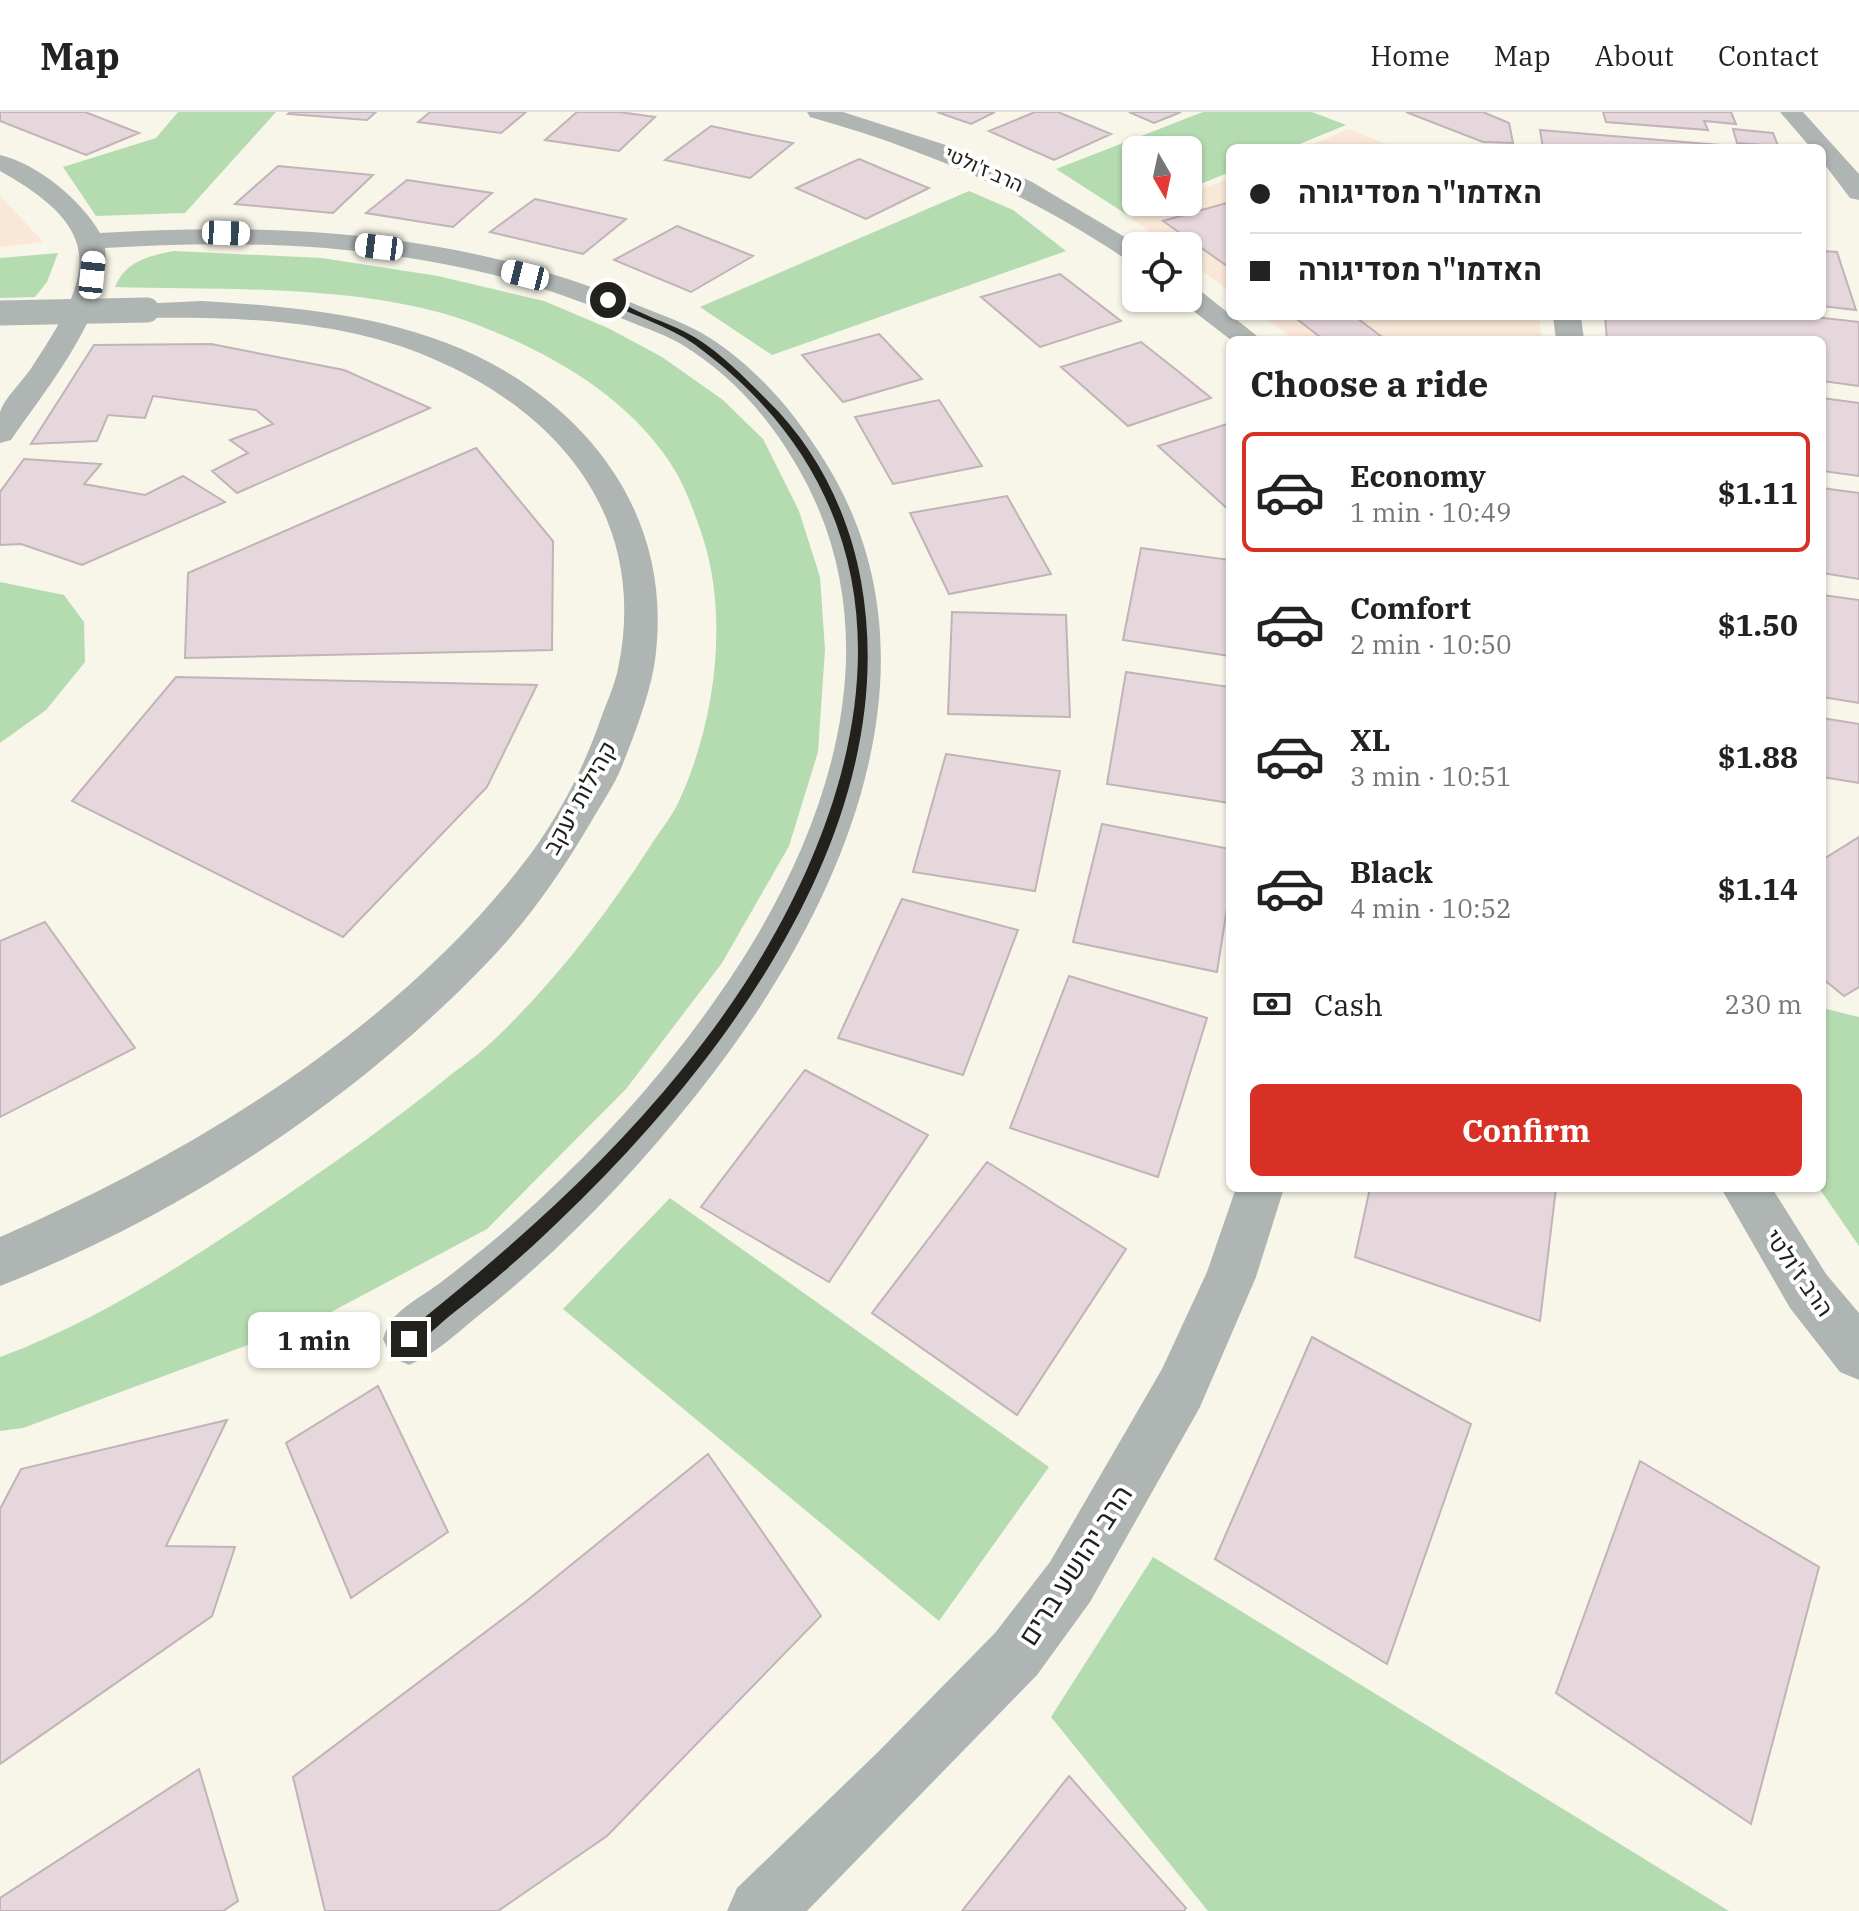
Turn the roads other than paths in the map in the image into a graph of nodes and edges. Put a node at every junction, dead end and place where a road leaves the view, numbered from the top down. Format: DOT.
graph roads {
  1 [pos="818,112"];
  2 [pos="1791,112"];
  3 [pos="1819,144"];
  4 [pos="1826,151"];
  5 [pos="0,162"];
  6 [pos="1859,193"];
  7 [pos="92,241"];
  8 [pos="1122,246"];
  9 [pos="1202,305"];
  10 [pos="0,313"];
  11 [pos="1243,336"];
  12 [pos="0,434"];
  13 [pos="1259,1192"];
  14 [pos="1747,1192"];
  15 [pos="0,1262"];
  16 [pos="409,1339"];
  17 [pos="1859,1354"];
  18 [pos="760,1911"];
  1 -- 8 [label="street, הרב ז'ולטי"];
  2 -- 3 [label="street"];
  4 -- 6 [label="street"];
  5 -- 7 [label="street"];
  7 -- 12 [label="street"];
  7 -- 16 [label="street"];
  9 -- 11 [label="street"];
  10 -- 15 [label="street, קהילות יעקב, bridge"];
  13 -- 18 [label="street, הרב יהושע ברים"];
  14 -- 17 [label="street, הרב ז'ולטי"];
}
